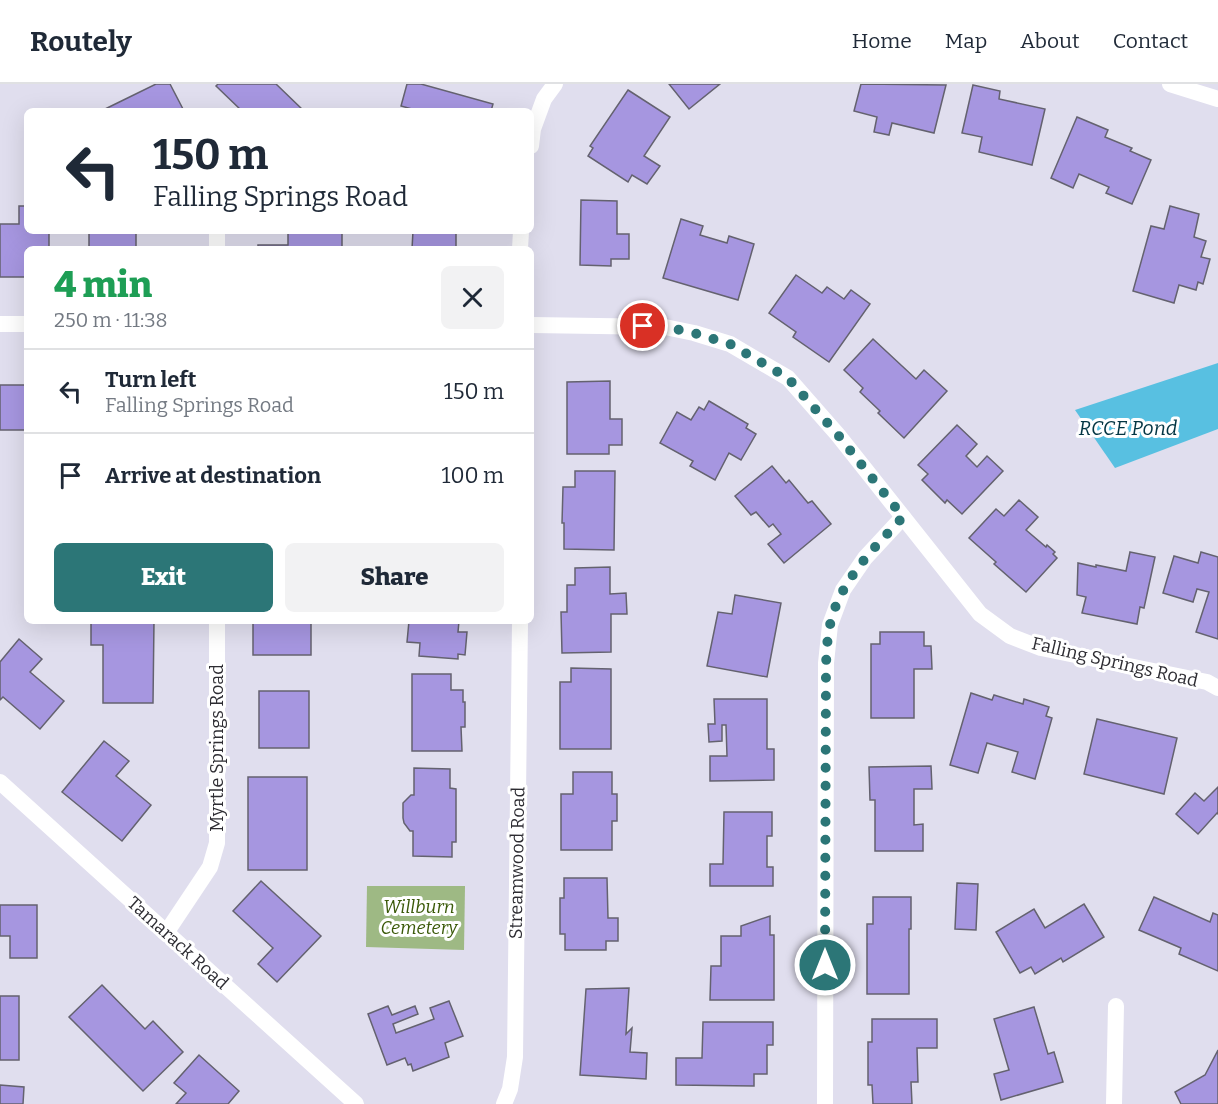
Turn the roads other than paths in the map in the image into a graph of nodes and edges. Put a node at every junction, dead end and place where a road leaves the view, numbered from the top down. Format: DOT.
graph roads {
  1 [pos="555,84"];
  2 [pos="1170,84"];
  3 [pos="1218,99"];
  4 [pos="534,126"];
  5 [pos="0,324"];
  6 [pos="24,324"];
  7 [pos="534,325"];
  8 [pos="903,517"];
  9 [pos="217,624"];
  10 [pos="520,624"];
  11 [pos="1218,688"];
  12 [pos="0,782"];
  13 [pos="166,933"];
  14 [pos="1116,1006"];
  15 [pos="356,1104"];
  16 [pos="504,1104"];
  17 [pos="825,1104"];
  18 [pos="1114,1104"];
  1 -- 4 [label="street"];
  2 -- 3 [label="street"];
  5 -- 6 [label="street"];
  7 -- 8 [label="street, Falling Springs Road"];
  8 -- 11 [label="street, Falling Springs Road"];
  8 -- 17 [label="street"];
  9 -- 13 [label="street, Myrtle Springs Road"];
  10 -- 16 [label="street, Streamwood Road"];
  12 -- 13 [label="street, Tamarack Road"];
  13 -- 15 [label="street, Tamarack Road"];
  14 -- 18 [label="street"];
}
